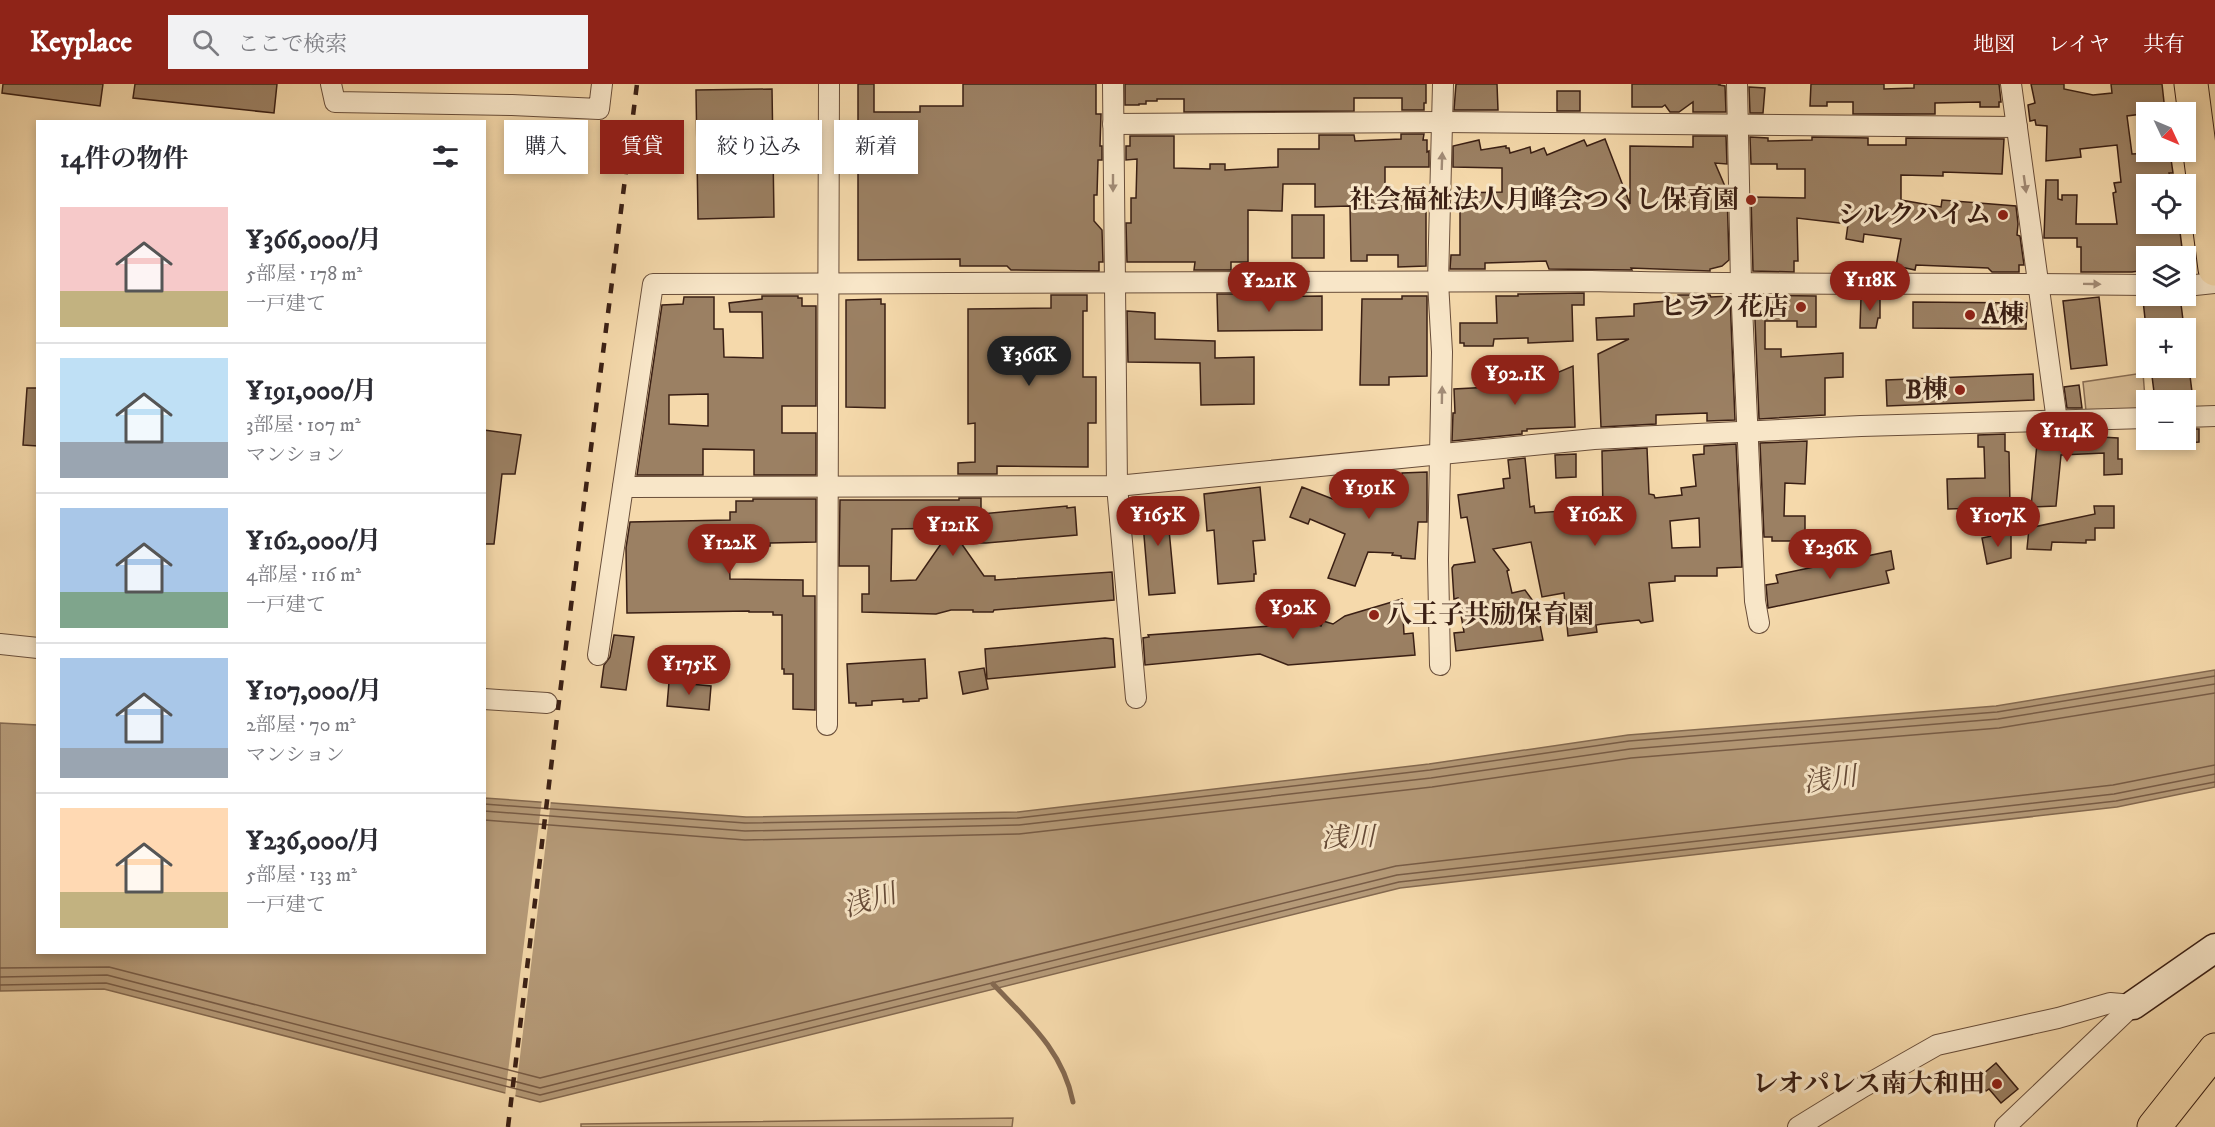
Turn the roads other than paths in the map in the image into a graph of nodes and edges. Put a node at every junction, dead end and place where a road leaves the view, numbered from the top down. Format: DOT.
graph roads {
  1 [pos="331,84"];
  2 [pos="602,84"];
  3 [pos="829,84"];
  4 [pos="1113,84"];
  5 [pos="1443,84"];
  6 [pos="1737,84"];
  7 [pos="2011,84"];
  8 [pos="2191,84"];
  9 [pos="1443,122"];
  10 [pos="1113,124"];
  11 [pos="1738,124"];
  12 [pos="2017,126"];
  13 [pos="2212,222"];
  14 [pos="2215,269"];
  15 [pos="828,282"];
  16 [pos="1438,282"];
  17 [pos="1114,283"];
  18 [pos="2215,283"];
  19 [pos="1741,284"];
  20 [pos="2038,284"];
  21 [pos="2136,285"];
  22 [pos="2196,285"];
  23 [pos="2215,416"];
  24 [pos="2196,417"];
  25 [pos="2136,418"];
  26 [pos="2057,421"];
  27 [pos="1749,431"];
  28 [pos="1441,454"];
  29 [pos="1117,486"];
  30 [pos="623,487"];
  31 [pos="827,487"];
  32 [pos="1759,623"];
  33 [pos="0,644"];
  34 [pos="36,648"];
  35 [pos="598,655"];
  36 [pos="1440,665"];
  37 [pos="1136,698"];
  38 [pos="486,699"];
  39 [pos="547,703"];
  40 [pos="827,725"];
  41 [pos="2215,948"];
  42 [pos="2133,1005"];
  43 [pos="2215,1050"];
  44 [pos="1798,1127"];
  45 [pos="2005,1127"];
  46 [pos="2154,1127"];
  1 -- 2 [label="street"];
  3 -- 15 [label="street"];
  4 -- 10 [label="street"];
  5 -- 9 [label="street"];
  6 -- 11 [label="street"];
  7 -- 12 [label="street"];
  8 -- 13 [label="highway"];
  9 -- 10 [label="street"];
  9 -- 11 [label="street"];
  16 -- 9 [label="street, one-way"];
  10 -- 17 [label="street, one-way"];
  11 -- 12 [label="street"];
  11 -- 19 [label="street"];
  12 -- 20 [label="street, one-way"];
  13 -- 14 [label="highway"];
  15 -- 17 [label="street"];
  15 -- 30 [label="street"];
  15 -- 31 [label="street"];
  16 -- 17 [label="street"];
  16 -- 19 [label="street"];
  28 -- 16 [label="street, one-way"];
  17 -- 29 [label="street"];
  18 -- 22 [label="street"];
  19 -- 20 [label="street"];
  19 -- 27 [label="street"];
  20 -- 21 [label="street, one-way"];
  20 -- 26 [label="street"];
  23 -- 24 [label="street"];
  25 -- 26 [label="street"];
  26 -- 27 [label="street"];
  27 -- 28 [label="street"];
  27 -- 32 [label="street"];
  28 -- 29 [label="street"];
  28 -- 36 [label="street"];
  29 -- 31 [label="street"];
  29 -- 37 [label="street"];
  30 -- 31 [label="street"];
  30 -- 35 [label="street"];
  31 -- 40 [label="street"];
  33 -- 34 [label="street"];
  38 -- 39 [label="street"];
  41 -- 42 [label="street"];
  42 -- 44 [label="street"];
  42 -- 45 [label="street"];
  43 -- 46 [label="highway"];
}
